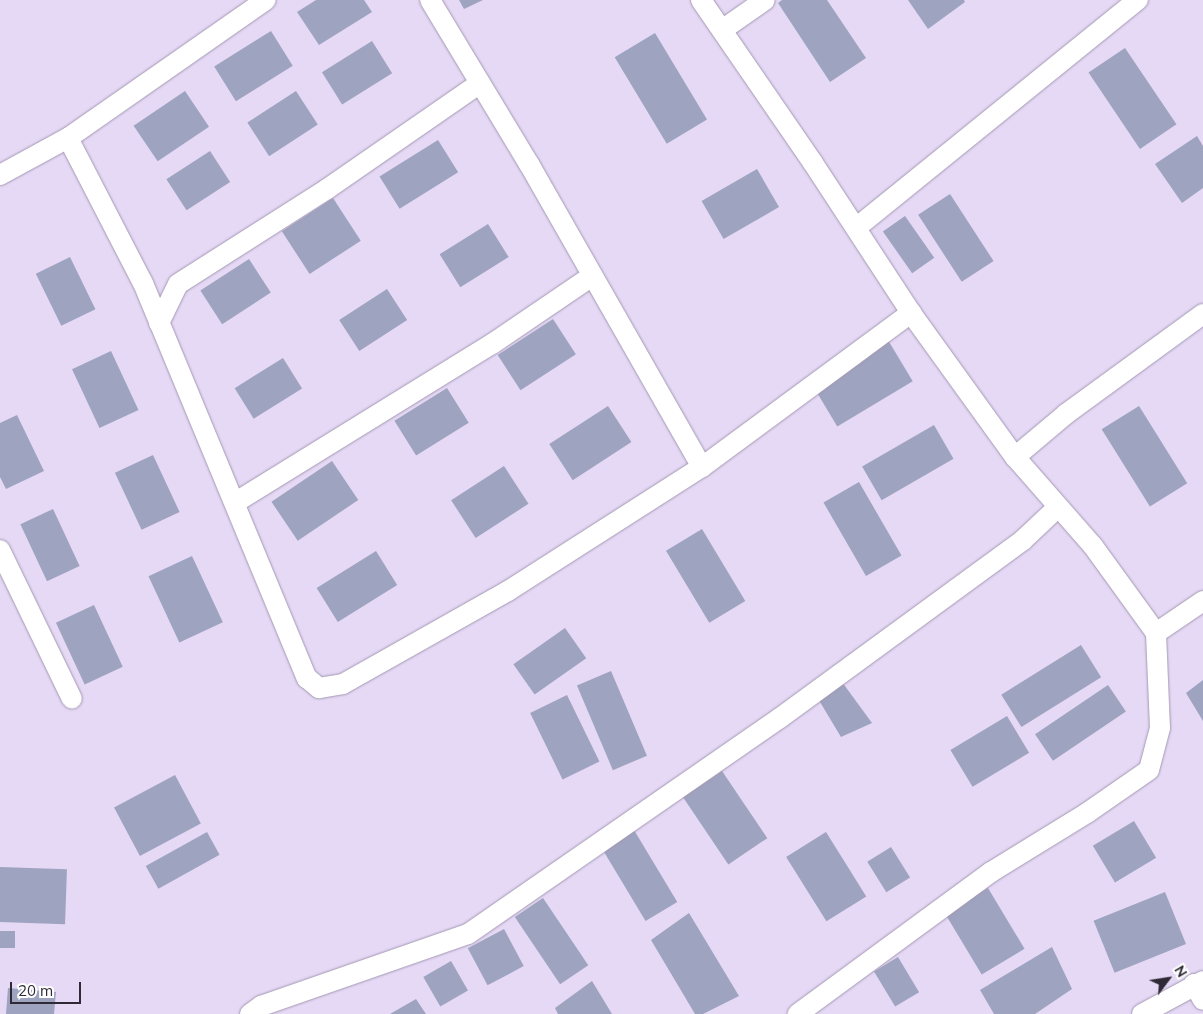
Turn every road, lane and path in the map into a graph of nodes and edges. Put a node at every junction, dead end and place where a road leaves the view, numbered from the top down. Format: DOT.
graph roads {
  1 [pos="266,0"];
  2 [pos="430,0"];
  3 [pos="701,0"];
  4 [pos="765,0"];
  5 [pos="1138,0"];
  6 [pos="722,30"];
  7 [pos="480,84"];
  8 [pos="68,138"];
  9 [pos="0,175"];
  10 [pos="856,228"];
  11 [pos="592,276"];
  12 [pos="143,283"];
  13 [pos="178,284"];
  14 [pos="911,313"];
  15 [pos="1203,314"];
  16 [pos="159,323"];
  17 [pos="1015,457"];
  18 [pos="702,467"];
  19 [pos="236,502"];
  20 [pos="1058,507"];
  21 [pos="0,550"];
  22 [pos="1203,601"];
  23 [pos="1156,633"];
  24 [pos="72,699"];
  25 [pos="1200,988"];
  26 [pos="250,1014"];
  27 [pos="798,1014"];
  28 [pos="1142,1014"];
  1 -- 8 [label="street"];
  2 -- 7 [label="street"];
  3 -- 6 [label="street"];
  4 -- 6 [label="street"];
  5 -- 10 [label="street"];
  6 -- 10 [label="street"];
  7 -- 11 [label="street"];
  7 -- 13 [label="street"];
  8 -- 9 [label="street"];
  8 -- 12 [label="street"];
  10 -- 14 [label="street"];
  11 -- 18 [label="street"];
  11 -- 19 [label="street"];
  12 -- 13 [label="street"];
  12 -- 16 [label="street"];
  13 -- 16 [label="street"];
  14 -- 17 [label="street"];
  14 -- 18 [label="street"];
  15 -- 17 [label="street"];
  16 -- 19 [label="street"];
  17 -- 20 [label="street"];
  18 -- 19 [label="street"];
  20 -- 23 [label="street"];
  20 -- 26 [label="street"];
  21 -- 24 [label="street"];
  22 -- 23 [label="street"];
  23 -- 27 [label="street"];
  25 -- 28 [label="street"];
}
